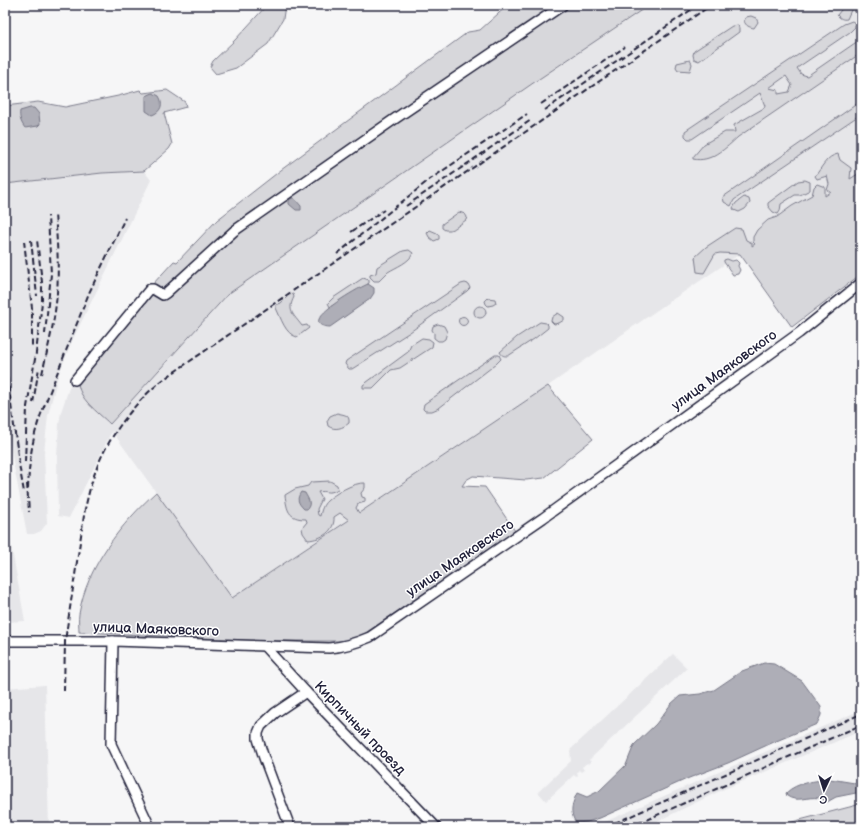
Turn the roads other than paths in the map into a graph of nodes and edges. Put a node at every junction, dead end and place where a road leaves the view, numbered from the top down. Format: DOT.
graph roads {
  1 [pos="563,5"];
  2 [pos="861,283"];
  3 [pos="75,380"];
  4 [pos="5,641"];
  5 [pos="113,641"];
  6 [pos="265,647"];
  7 [pos="306,692"];
  8 [pos="150,827"];
  9 [pos="290,827"];
  10 [pos="436,827"];
  1 -- 3 [label="street"];
  2 -- 6 [label="street, улица Маяковского"];
  4 -- 5 [label="street, улица Маяковского"];
  5 -- 6 [label="street, улица Маяковского"];
  5 -- 8 [label="street"];
  6 -- 7 [label="street, Кирпичный проезд"];
  7 -- 9 [label="street"];
  7 -- 10 [label="street, Кирпичный проезд"];
}
